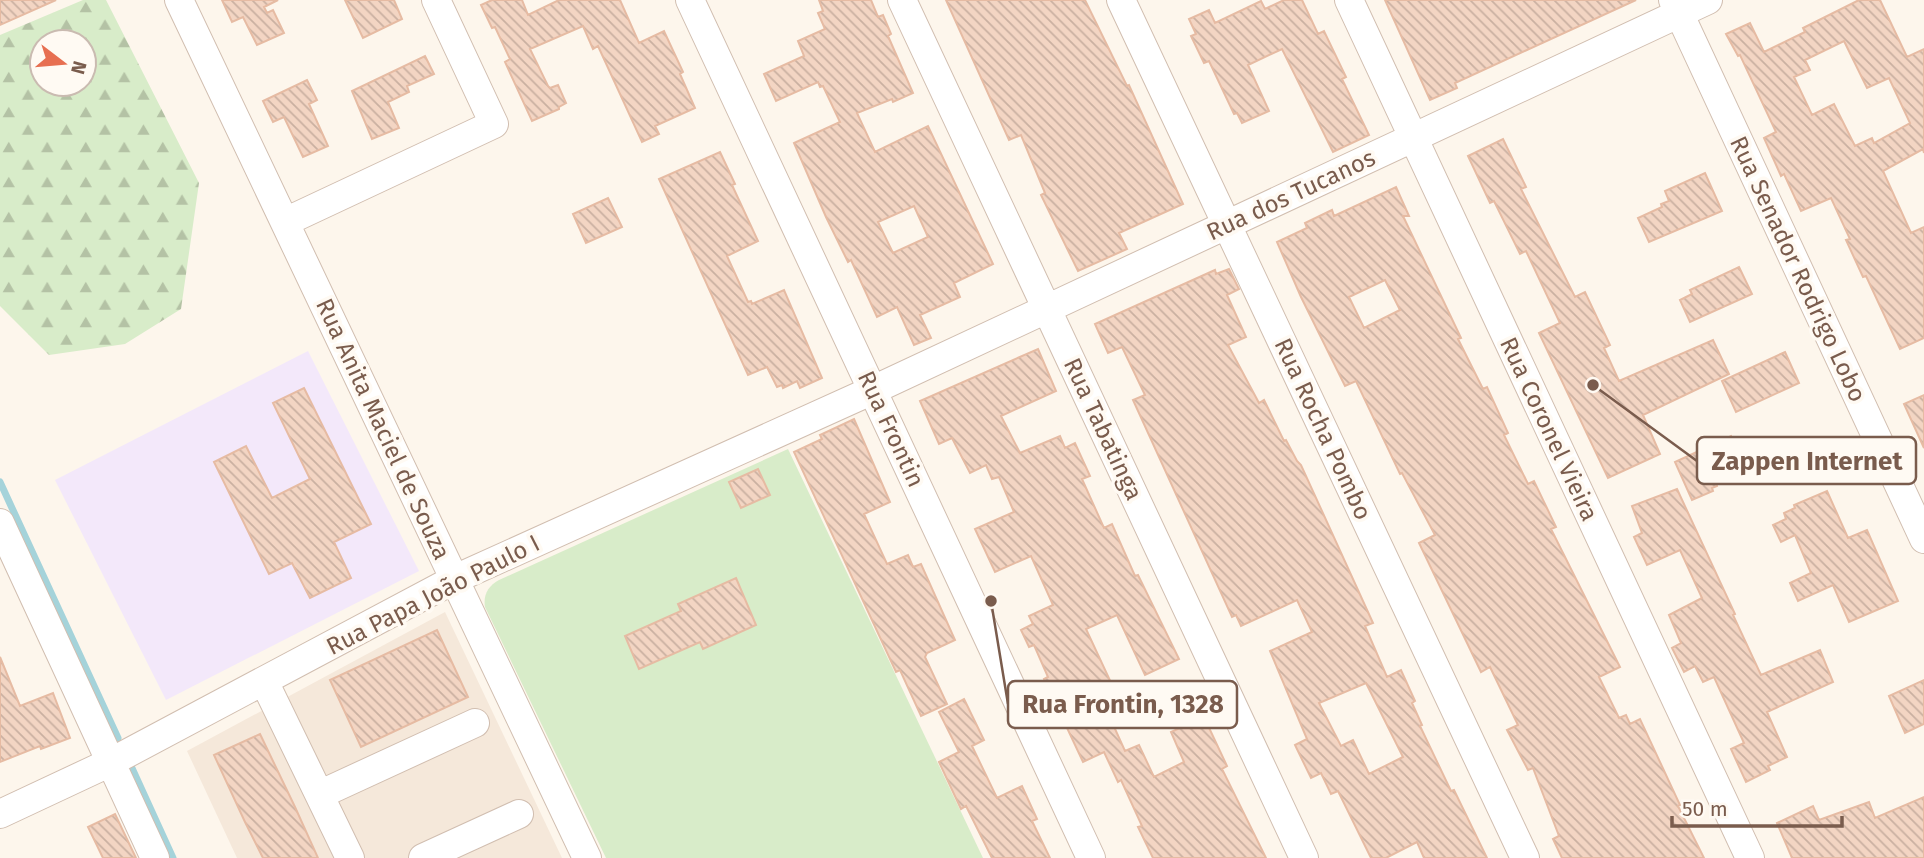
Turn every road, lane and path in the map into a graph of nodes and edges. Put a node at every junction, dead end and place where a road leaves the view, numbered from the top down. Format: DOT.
graph roads {
  1 [pos="179,0"];
  2 [pos="436,0"];
  3 [pos="690,0"];
  4 [pos="902,0"];
  5 [pos="1121,0"];
  6 [pos="1349,0"];
  7 [pos="1708,0"];
  8 [pos="1676,7"];
  9 [pos="1413,138"];
  10 [pos="285,222"];
  11 [pos="1227,225"];
  12 [pos="1046,309"];
  13 [pos="873,390"];
  14 [pos="0,523"];
  15 [pos="1924,539"];
  16 [pos="455,579"];
  17 [pos="264,681"];
  18 [pos="475,723"];
  19 [pos="111,762"];
  20 [pos="321,794"];
  21 [pos="0,814"];
  22 [pos="519,814"];
  23 [pos="155,858"];
  24 [pos="350,858"];
  25 [pos="423,858"];
  26 [pos="587,858"];
  27 [pos="1091,858"];
  28 [pos="1304,858"];
  29 [pos="1525,858"];
  30 [pos="1750,858"];
  1 -- 10 [label="street, Rua Anita Maciel de Souza"];
  2 -- 10 [label="street"];
  3 -- 13 [label="street, Rua Frontin"];
  4 -- 12 [label="street, Rua Tabatinga"];
  5 -- 11 [label="street, Rua Rocha Pombo"];
  6 -- 9 [label="street, Rua Coronel Vieira"];
  7 -- 8 [label="street, Rua dos Tucanos"];
  8 -- 9 [label="street, Rua dos Tucanos"];
  8 -- 15 [label="street, Rua Senador Rodrigo Lobo"];
  9 -- 11 [label="street, Rua dos Tucanos"];
  9 -- 30 [label="street, Rua Coronel Vieira"];
  10 -- 16 [label="street, Rua Anita Maciel de Souza"];
  11 -- 12 [label="street, Rua dos Tucanos"];
  11 -- 29 [label="street, Rua Rocha Pombo"];
  12 -- 13 [label="street, Rua dos Tucanos"];
  12 -- 28 [label="street, Rua Tabatinga"];
  13 -- 16 [label="street, Rua Papa João Paulo I"];
  13 -- 27 [label="street, Rua Frontin"];
  14 -- 19 [label="street"];
  16 -- 17 [label="street, Rua Papa João Paulo I"];
  16 -- 26 [label="street, Rua Anita Maciel de Souza"];
  17 -- 19 [label="street, Rua Papa João Paulo I"];
  17 -- 20 [label="street"];
  18 -- 20 [label="street"];
  19 -- 21 [label="street, Rua Papa João Paulo I"];
  19 -- 23 [label="street"];
  20 -- 24 [label="street"];
  22 -- 25 [label="street"];
}
